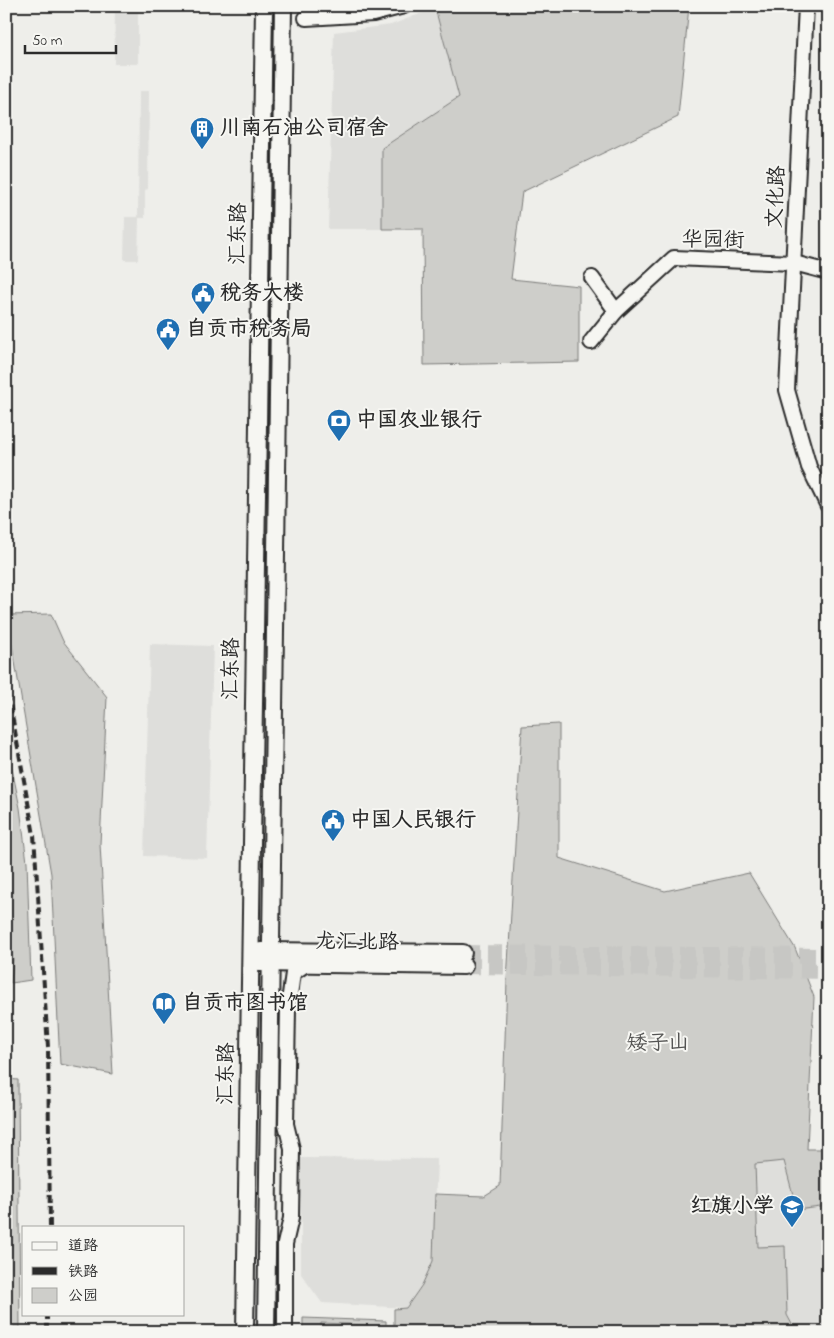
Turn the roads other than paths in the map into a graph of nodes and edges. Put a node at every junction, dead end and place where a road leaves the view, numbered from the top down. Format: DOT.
graph roads {
  1 [pos="264,6"];
  2 [pos="283,6"];
  3 [pos="404,6"];
  4 [pos="806,6"];
  5 [pos="306,18"];
  6 [pos="794,263"];
  7 [pos="828,272"];
  8 [pos="592,278"];
  9 [pos="616,311"];
  10 [pos="591,342"];
  11 [pos="828,506"];
  12 [pos="249,957"];
  13 [pos="270,957"];
  14 [pos="306,964"];
  15 [pos="245,1332"];
  16 [pos="266,1332"];
  17 [pos="285,1332"];
  1 -- 12 [label="main road, 汇东路"];
  2 -- 13 [label="main road, 汇东路"];
  3 -- 5 [label="street"];
  4 -- 6 [label="street, 文化路"];
  6 -- 7 [label="street, 华园街"];
  6 -- 9 [label="street, 华园街"];
  6 -- 11 [label="street, 文化路"];
  8 -- 9 [label="street"];
  9 -- 10 [label="street, 华园街"];
  12 -- 13 [label="main road, 龙汇北路"];
  12 -- 15 [label="main road, 汇东路"];
  13 -- 14 [label="main road, 龙汇北路"];
  13 -- 14 [label="main road, 龙汇北路"];
  13 -- 16 [label="main road, 汇东路"];
  14 -- 17 [label="street"];
}
